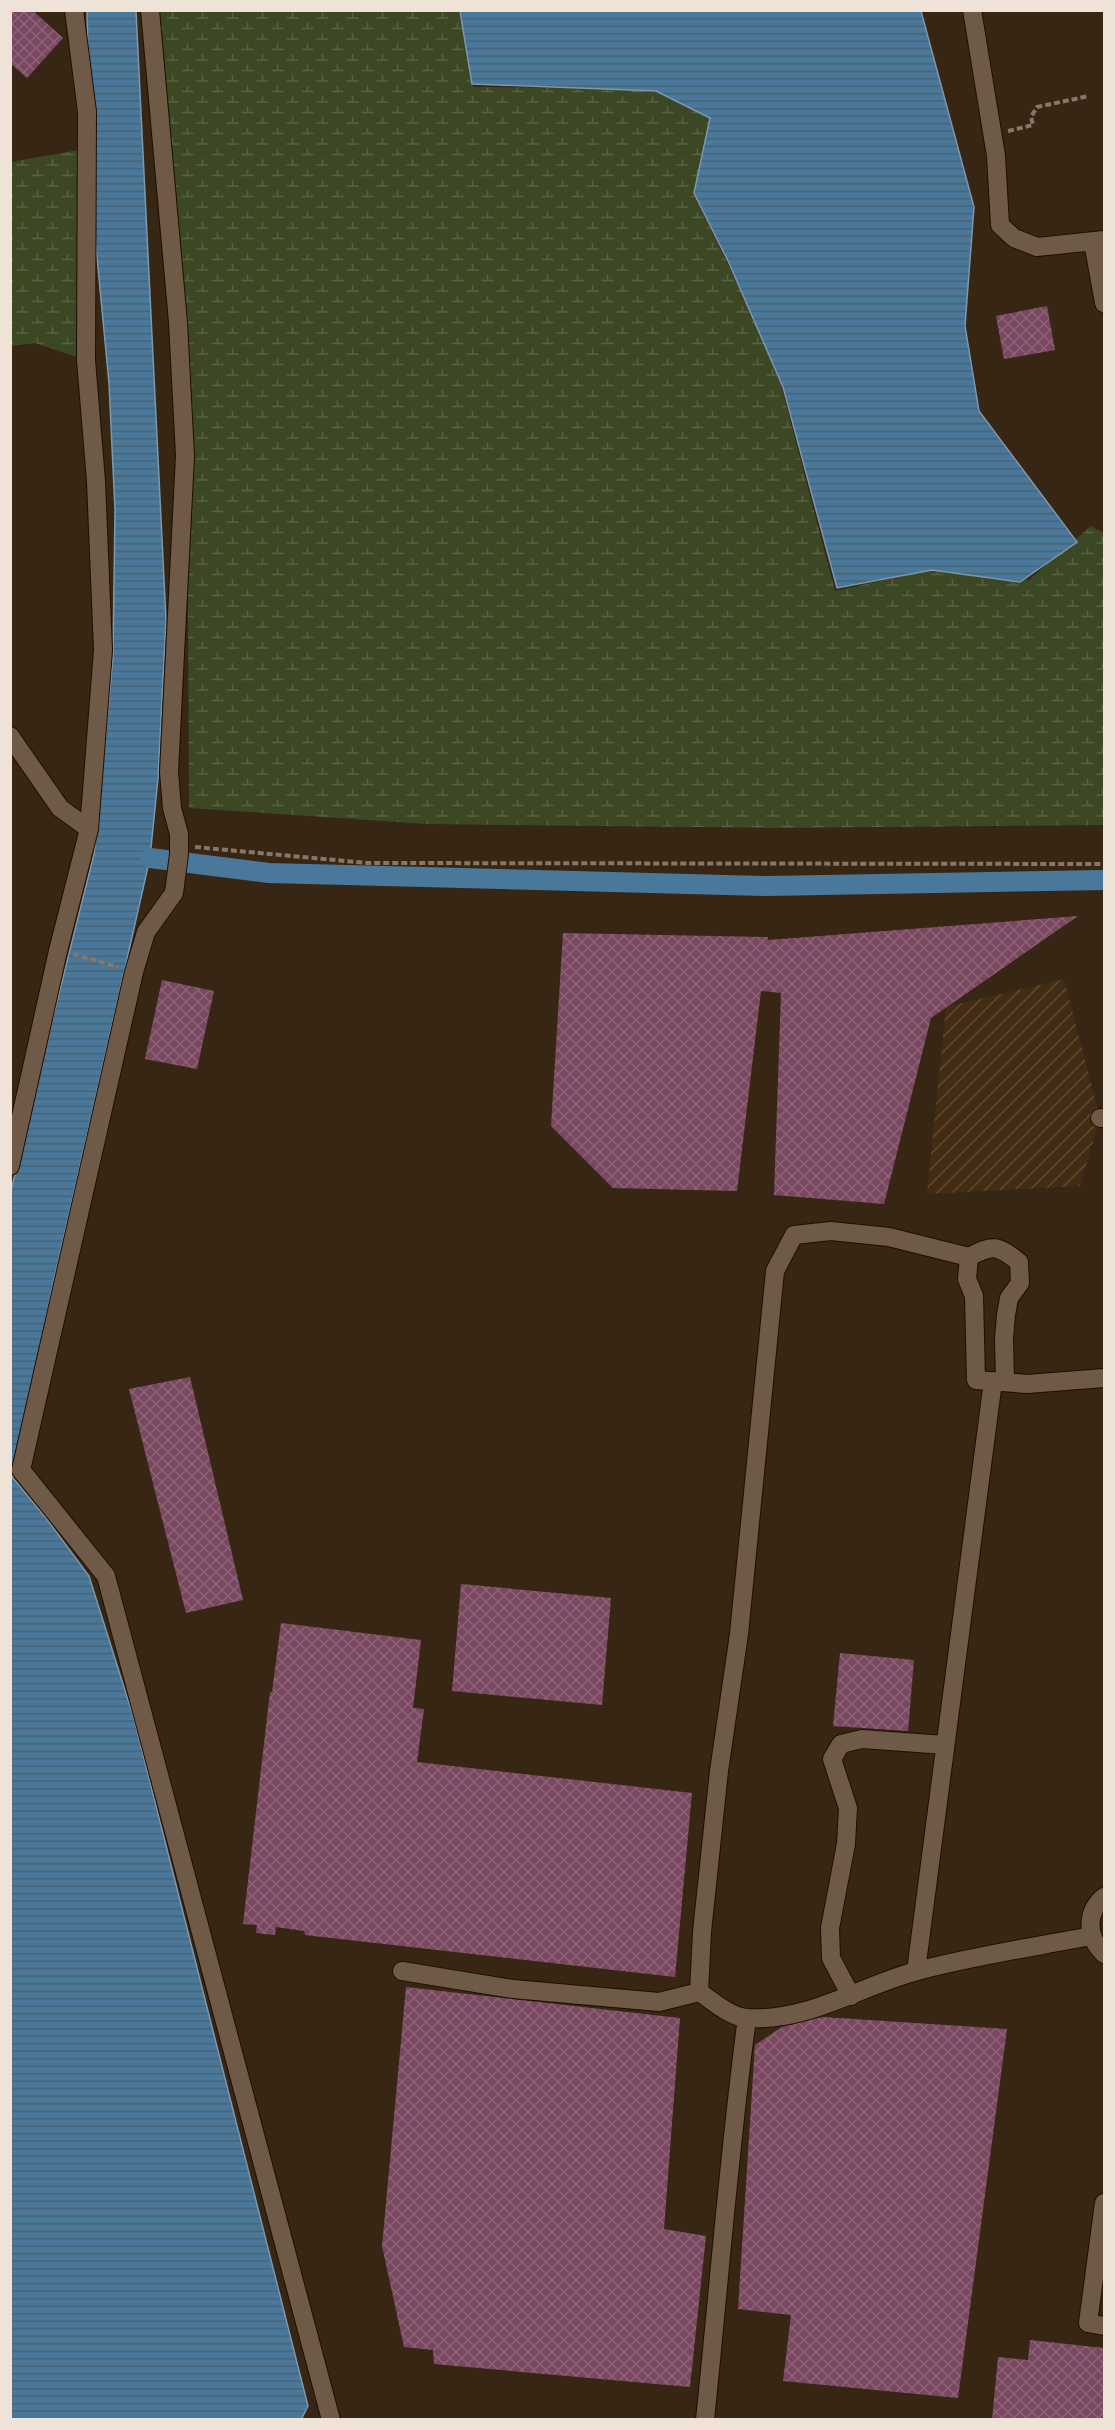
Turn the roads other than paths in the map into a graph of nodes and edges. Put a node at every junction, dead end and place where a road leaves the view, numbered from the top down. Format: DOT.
graph roads {
  1 [pos="74,10"];
  2 [pos="150,10"];
  3 [pos="972,10"];
  4 [pos="1099,241"];
  5 [pos="1104,303"];
  6 [pos="10,736"];
  7 [pos="89,830"];
  8 [pos="10,1166"];
  9 [pos="969,1257"];
  10 [pos="1104,1378"];
  11 [pos="999,1381"];
  12 [pos="945,1745"];
  13 [pos="1104,1896"];
  14 [pos="1091,1936"];
  15 [pos="1104,1954"];
  16 [pos="402,1971"];
  17 [pos="916,1971"];
  18 [pos="699,1992"];
  19 [pos="851,1996"];
  20 [pos="747,2018"];
  21 [pos="1104,2203"];
  22 [pos="1104,2326"];
  23 [pos="331,2420"];
  24 [pos="705,2420"];
  1 -- 7 [label="street"];
  2 -- 23 [label="street"];
  3 -- 4 [label="street"];
  4 -- 5 [label="street"];
  6 -- 7 [label="street"];
  7 -- 8 [label="street"];
  9 -- 11 [label="street"];
  9 -- 11 [label="street"];
  9 -- 18 [label="street"];
  10 -- 11 [label="street"];
  11 -- 12 [label="street"];
  12 -- 17 [label="street"];
  12 -- 19 [label="street"];
  13 -- 14 [label="street"];
  14 -- 15 [label="street"];
  14 -- 17 [label="street"];
  16 -- 18 [label="street"];
  17 -- 19 [label="street"];
  18 -- 20 [label="street"];
  19 -- 20 [label="street"];
  20 -- 24 [label="street"];
  21 -- 22 [label="street"];
}
